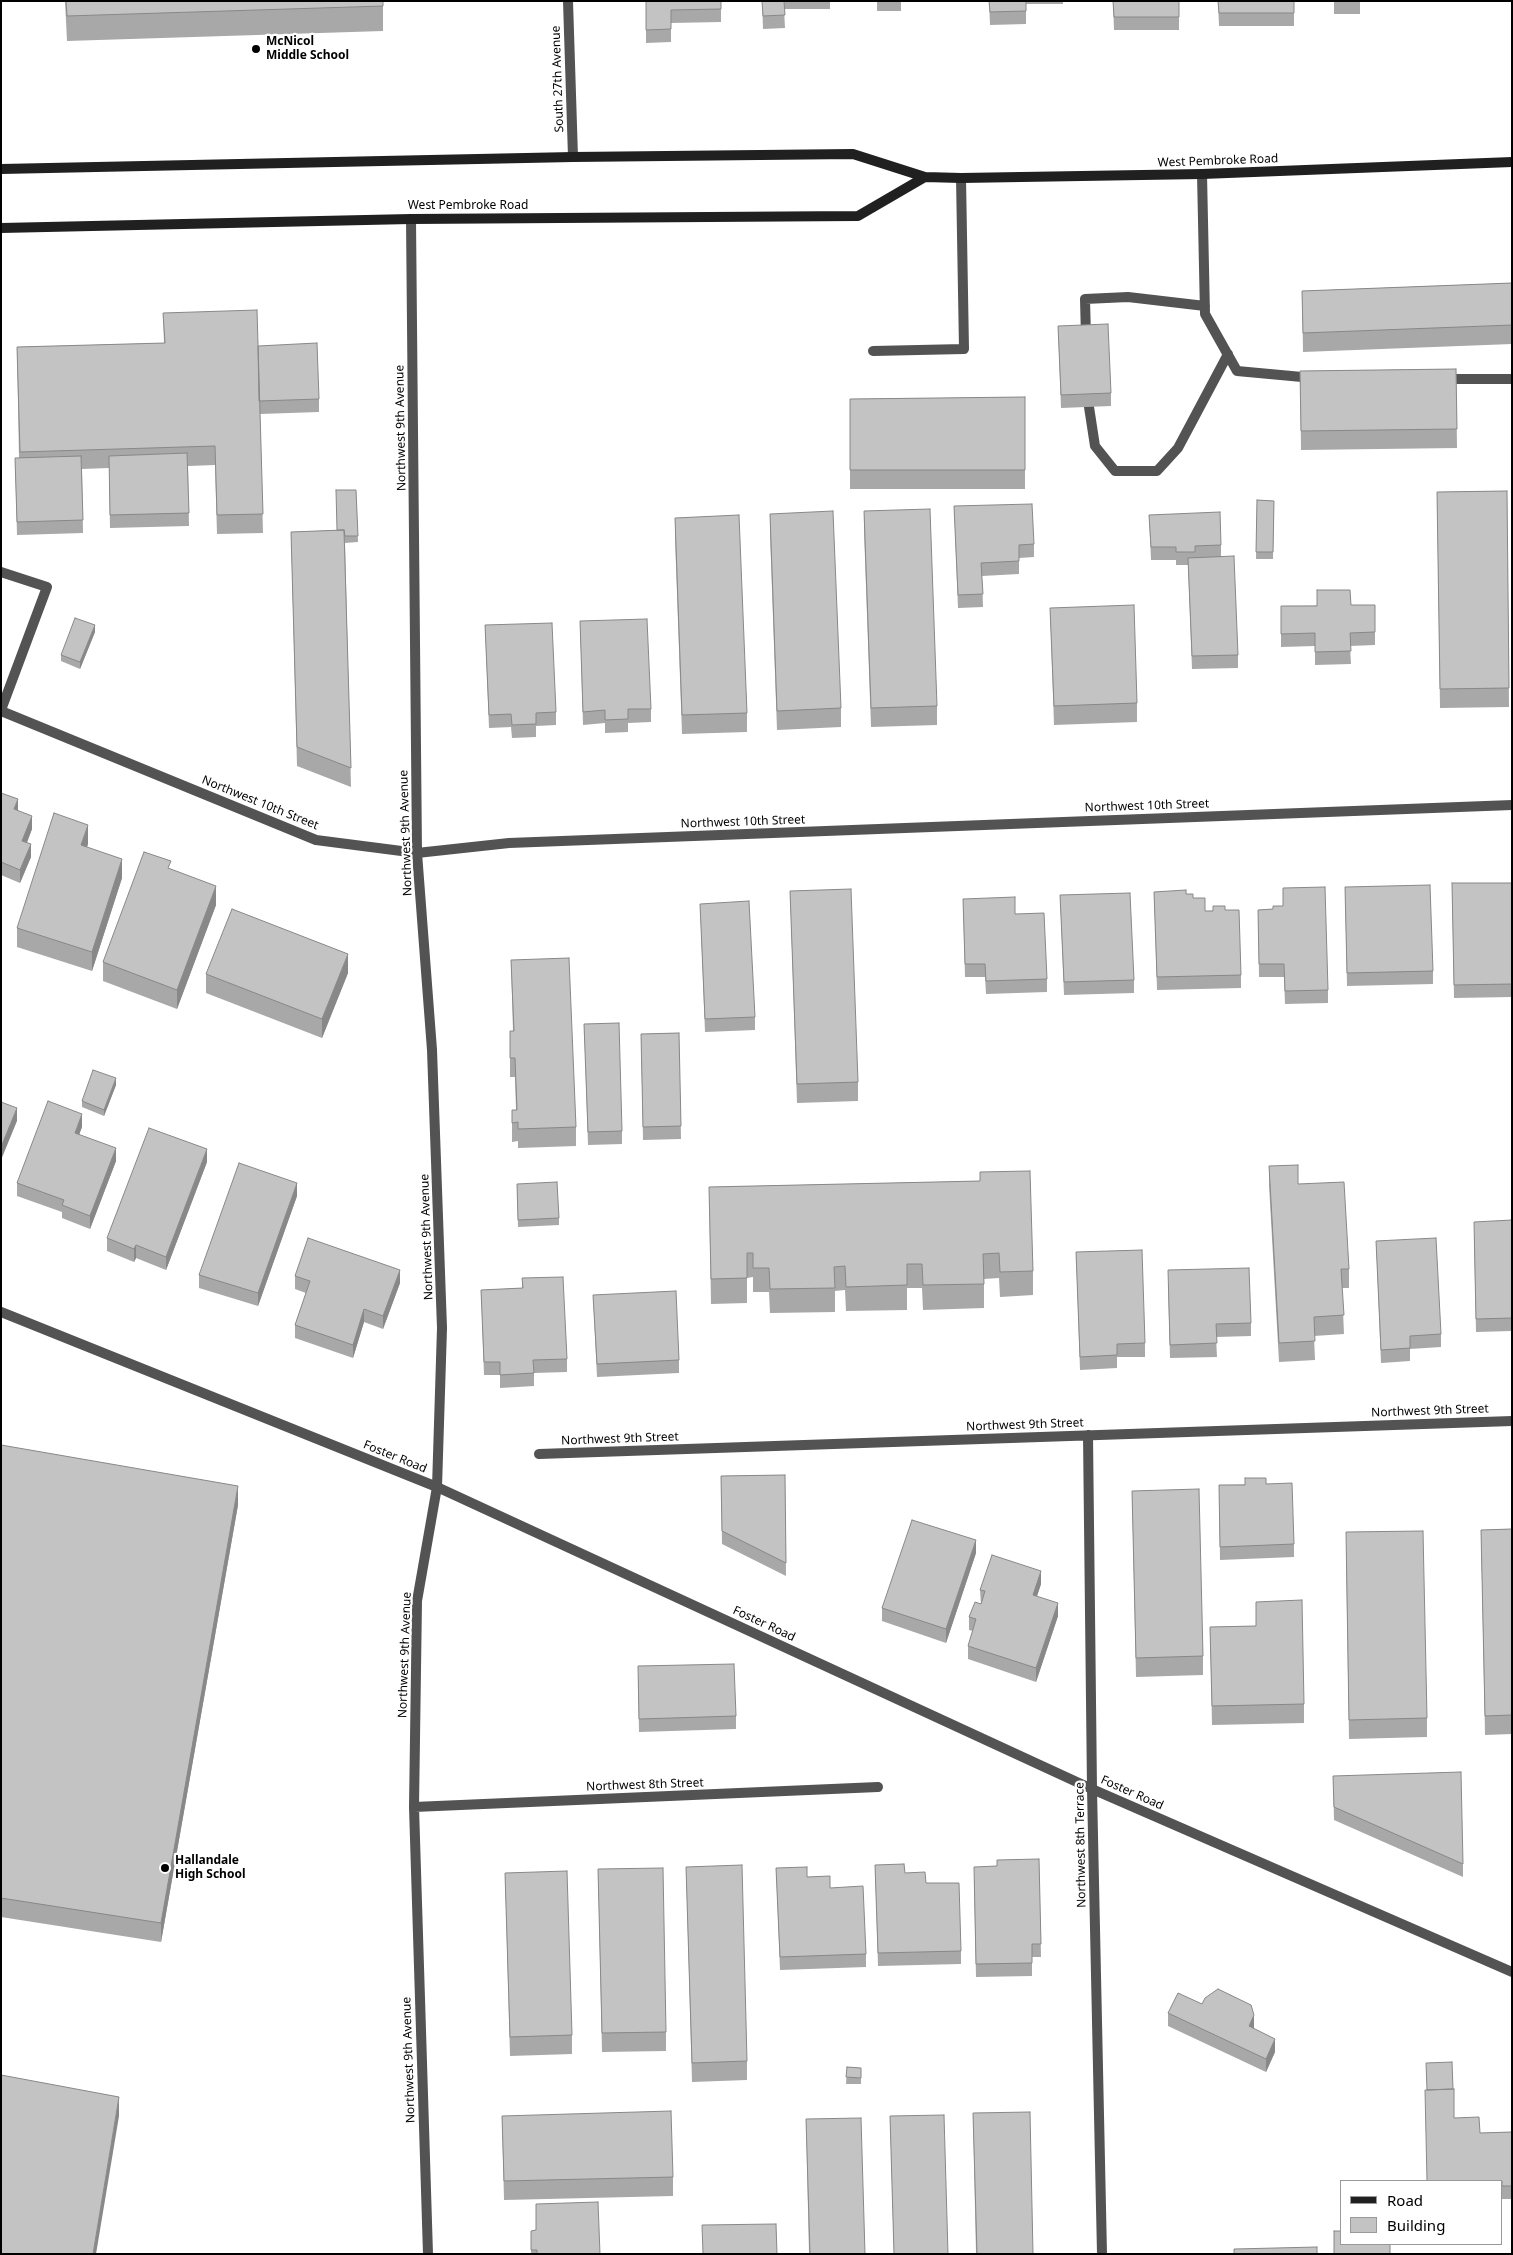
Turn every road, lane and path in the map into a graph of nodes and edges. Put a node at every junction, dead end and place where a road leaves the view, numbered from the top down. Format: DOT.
graph roads {
  1 [pos="568,1"];
  2 [pos="573,157"];
  3 [pos="1512,162"];
  4 [pos="1,168"];
  5 [pos="1202,174"];
  6 [pos="926,177"];
  7 [pos="961,178"];
  8 [pos="411,219"];
  9 [pos="1,228"];
  10 [pos="1205,306"];
  11 [pos="1086,338"];
  12 [pos="873,351"];
  13 [pos="1228,354"];
  14 [pos="1328,378"];
  15 [pos="1434,379"];
  16 [pos="1512,380"];
  17 [pos="1089,407"];
  18 [pos="1,572"];
  19 [pos="1,710"];
  20 [pos="1512,805"];
  21 [pos="417,853"];
  22 [pos="1,1312"];
  23 [pos="1512,1421"];
  24 [pos="1088,1435"];
  25 [pos="539,1454"];
  26 [pos="438,1487"];
  27 [pos="878,1787"];
  28 [pos="1092,1789"];
  29 [pos="414,1808"];
  30 [pos="1512,1972"];
  31 [pos="428,2254"];
  32 [pos="1102,2254"];
  1 -- 2 [label="street, South 27th Avenue"];
  2 -- 4 [label="main road, West Pembroke Road"];
  2 -- 6 [label="main road, West Pembroke Road"];
  3 -- 5 [label="main road, West Pembroke Road"];
  5 -- 7 [label="main road, West Pembroke Road"];
  5 -- 10 [label="street"];
  6 -- 7 [label="main road, West Pembroke Road"];
  6 -- 8 [label="main road, West Pembroke Road"];
  7 -- 12 [label="street"];
  8 -- 9 [label="main road, West Pembroke Road"];
  8 -- 21 [label="street, Northwest 9th Avenue"];
  10 -- 11 [label="street"];
  10 -- 13 [label="street"];
  13 -- 14 [label="street"];
  13 -- 17 [label="street"];
  15 -- 16 [label="street"];
  18 -- 19 [label="street"];
  19 -- 21 [label="street, Northwest 10th Street"];
  20 -- 21 [label="street, Northwest 10th Street"];
  21 -- 26 [label="street, Northwest 9th Avenue"];
  22 -- 26 [label="street, Foster Road"];
  23 -- 24 [label="street, Northwest 9th Street"];
  24 -- 25 [label="street, Northwest 9th Street"];
  24 -- 28 [label="street, Northwest 8th Terrace"];
  26 -- 28 [label="street, Foster Road"];
  26 -- 29 [label="street, Northwest 9th Avenue"];
  27 -- 29 [label="street, Northwest 8th Street"];
  28 -- 30 [label="street, Foster Road"];
  28 -- 32 [label="street, Northwest 8th Terrace"];
  29 -- 31 [label="street, Northwest 9th Avenue"];
}
